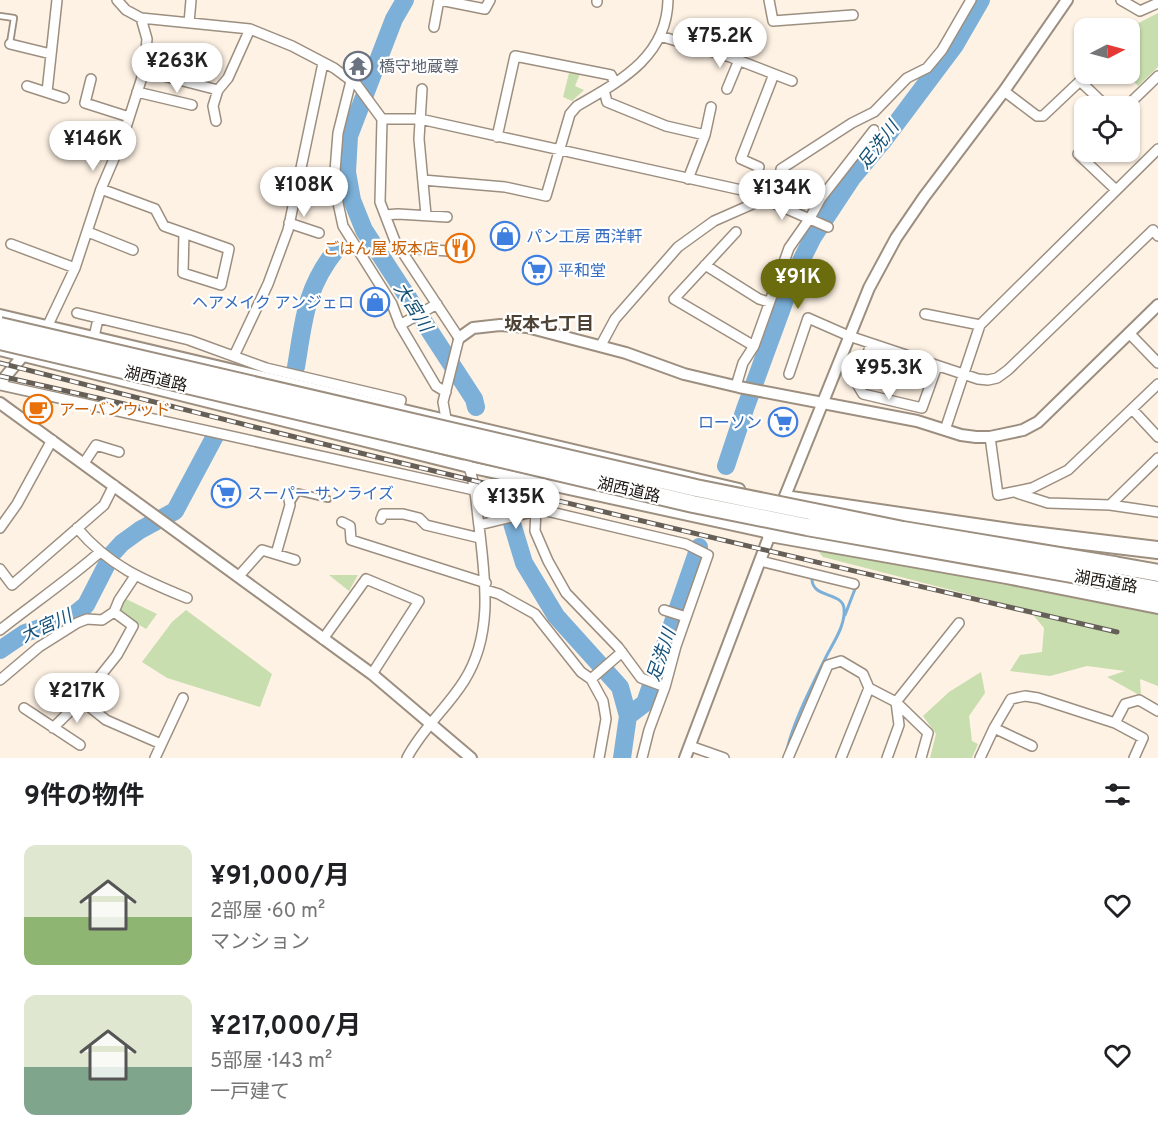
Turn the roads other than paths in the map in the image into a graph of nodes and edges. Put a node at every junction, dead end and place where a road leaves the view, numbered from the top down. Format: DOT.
graph roads {
  1 [pos="57,0"];
  2 [pos="117,0"];
  3 [pos="191,0"];
  4 [pos="440,0"];
  5 [pos="490,0"];
  6 [pos="668,0"];
  7 [pos="769,0"];
  8 [pos="971,0"];
  9 [pos="1067,0"];
  10 [pos="1121,0"];
  11 [pos="1158,3"];
  12 [pos="853,15"];
  13 [pos="0,16"];
  14 [pos="141,18"];
  15 [pos="189,23"];
  16 [pos="434,27"];
  17 [pos="250,29"];
  18 [pos="660,36"];
  19 [pos="10,44"];
  20 [pos="51,54"];
  21 [pos="739,60"];
  22 [pos="323,63"];
  23 [pos="144,71"];
  24 [pos="774,74"];
  25 [pos="1158,76"];
  26 [pos="91,79"];
  27 [pos="792,81"];
  28 [pos="354,83"];
  29 [pos="615,83"];
  30 [pos="27,86"];
  31 [pos="422,89"];
  32 [pos="727,89"];
  33 [pos="218,90"];
  34 [pos="604,90"];
  35 [pos="1004,91"];
  36 [pos="46,92"];
  37 [pos="137,92"];
  38 [pos="1096,96"];
  39 [pos="1137,96"];
  40 [pos="64,98"];
  41 [pos="192,105"];
  42 [pos="711,107"];
  43 [pos="129,117"];
  44 [pos="382,119"];
  45 [pos="420,119"];
  46 [pos="216,121"];
  47 [pos="873,130"];
  48 [pos="705,135"];
  49 [pos="497,137"];
  50 [pos="1158,149"];
  51 [pos="558,151"];
  52 [pos="1086,162"];
  53 [pos="759,167"];
  54 [pos="688,179"];
  55 [pos="423,180"];
  56 [pos="780,184"];
  57 [pos="101,189"];
  58 [pos="1116,190"];
  59 [pos="821,198"];
  60 [pos="764,199"];
  61 [pos="385,215"];
  62 [pos="426,215"];
  63 [pos="447,217"];
  64 [pos="812,219"];
  65 [pos="289,223"];
  66 [pos="828,227"];
  67 [pos="88,232"];
  68 [pos="736,232"];
  69 [pos="184,233"];
  70 [pos="319,233"];
  71 [pos="1158,236"];
  72 [pos="11,244"];
  73 [pos="401,248"];
  74 [pos="133,250"];
  75 [pos="449,251"];
  76 [pos="705,265"];
  77 [pos="75,268"];
  78 [pos="769,302"];
  79 [pos="437,304"];
  80 [pos="1158,305"];
  81 [pos="77,313"];
  82 [pos="0,314"];
  83 [pos="925,314"];
  84 [pos="98,319"];
  85 [pos="48,325"];
  86 [pos="400,325"];
  87 [pos="980,325"];
  88 [pos="0,326"];
  89 [pos="1129,333"];
  90 [pos="849,336"];
  91 [pos="94,337"];
  92 [pos="0,341"];
  93 [pos="458,341"];
  94 [pos="871,344"];
  95 [pos="601,345"];
  96 [pos="754,346"];
  97 [pos="0,350"];
  98 [pos="23,356"];
  99 [pos="234,357"];
  100 [pos="1158,363"];
  101 [pos="937,366"];
  102 [pos="264,372"];
  103 [pos="789,374"];
  104 [pos="963,375"];
  105 [pos="0,384"];
  106 [pos="1158,384"];
  107 [pos="737,387"];
  108 [pos="446,391"];
  109 [pos="824,402"];
  110 [pos="0,403"];
  111 [pos="1132,409"];
  112 [pos="446,421"];
  113 [pos="945,430"];
  114 [pos="990,436"];
  115 [pos="1158,437"];
  116 [pos="52,440"];
  117 [pos="119,452"];
  118 [pos="1158,458"];
  119 [pos="84,463"];
  120 [pos="469,467"];
  121 [pos="114,485"];
  122 [pos="475,492"];
  123 [pos="1014,493"];
  124 [pos="288,494"];
  125 [pos="328,499"];
  126 [pos="784,499"];
  127 [pos="290,505"];
  128 [pos="1110,505"];
  129 [pos="532,511"];
  130 [pos="1158,512"];
  131 [pos="381,519"];
  132 [pos="342,522"];
  133 [pos="478,525"];
  134 [pos="0,528"];
  135 [pos="77,528"];
  136 [pos="770,533"];
  137 [pos="480,538"];
  138 [pos="1158,550"];
  139 [pos="100,552"];
  140 [pos="276,554"];
  141 [pos="295,560"];
  142 [pos="760,561"];
  143 [pos="0,569"];
  144 [pos="1112,573"];
  145 [pos="1158,573"];
  146 [pos="135,576"];
  147 [pos="238,577"];
  148 [pos="854,584"];
  149 [pos="486,587"];
  150 [pos="1158,590"];
  151 [pos="187,598"];
  152 [pos="1158,605"];
  153 [pos="664,610"];
  154 [pos="114,612"];
  155 [pos="686,617"];
  156 [pos="959,623"];
  157 [pos="0,630"];
  158 [pos="323,639"];
  159 [pos="622,653"];
  160 [pos="372,674"];
  161 [pos="592,679"];
  162 [pos="0,680"];
  163 [pos="665,686"];
  164 [pos="869,688"];
  165 [pos="183,698"];
  166 [pos="81,700"];
  167 [pos="896,702"];
  168 [pos="24,708"];
  169 [pos="1158,711"];
  170 [pos="431,723"];
  171 [pos="1114,723"];
  172 [pos="53,728"];
  173 [pos="994,728"];
  174 [pos="161,744"];
  175 [pos="80,745"];
  176 [pos="690,746"];
  177 [pos="1032,746"];
  178 [pos="155,758"];
  179 [pos="407,758"];
  180 [pos="471,758"];
  181 [pos="599,758"];
  182 [pos="642,758"];
  183 [pos="685,758"];
  184 [pos="724,758"];
  185 [pos="788,758"];
  186 [pos="842,758"];
  187 [pos="887,758"];
  188 [pos="921,758"];
  189 [pos="980,758"];
  190 [pos="1134,758"];
  1 -- 20 [label="street"];
  2 -- 14 [label="street"];
  3 -- 15 [label="street"];
  4 -- 5 [label="street"];
  4 -- 16 [label="street"];
  6 -- 18 [label="street"];
  7 -- 12 [label="street"];
  8 -- 56 [label="street"];
  9 -- 35 [label="street"];
  10 -- 11 [label="street"];
  13 -- 19 [label="lane"];
  14 -- 15 [label="street"];
  14 -- 23 [label="street"];
  15 -- 17 [label="street"];
  17 -- 22 [label="street"];
  17 -- 33 [label="street"];
  18 -- 21 [label="street"];
  18 -- 29 [label="street"];
  19 -- 20 [label="street"];
  20 -- 36 [label="street"];
  21 -- 24 [label="street"];
  21 -- 32 [label="street"];
  22 -- 28 [label="street"];
  22 -- 65 [label="street"];
  23 -- 33 [label="street"];
  23 -- 37 [label="street"];
  24 -- 27 [label="street"];
  24 -- 53 [label="street"];
  25 -- 39 [label="street"];
  26 -- 43 [label="street"];
  28 -- 44 [label="street"];
  28 -- 86 [label="street"];
  29 -- 34 [label="street"];
  29 -- 49 [label="street"];
  30 -- 36 [label="street"];
  31 -- 45 [label="street"];
  33 -- 46 [label="street"];
  34 -- 48 [label="street"];
  34 -- 51 [label="street"];
  35 -- 38 [label="street"];
  35 -- 90 [label="street"];
  36 -- 40 [label="street"];
  37 -- 41 [label="street"];
  37 -- 43 [label="street"];
  42 -- 48 [label="street"];
  43 -- 57 [label="street"];
  44 -- 45 [label="street"];
  44 -- 61 [label="street"];
  45 -- 49 [label="street"];
  45 -- 55 [label="street"];
  47 -- 59 [label="street"];
  48 -- 54 [label="street"];
  49 -- 51 [label="street"];
  50 -- 58 [label="street"];
  51 -- 54 [label="street"];
  51 -- 55 [label="street"];
  52 -- 58 [label="street"];
  54 -- 60 [label="street"];
  55 -- 62 [label="street"];
  56 -- 59 [label="street"];
  56 -- 60 [label="street"];
  57 -- 67 [label="street"];
  57 -- 69 [label="street"];
  58 -- 87 [label="street"];
  59 -- 64 [label="street"];
  60 -- 64 [label="street"];
  60 -- 95 [label="street"];
  61 -- 62 [label="street"];
  61 -- 73 [label="street"];
  62 -- 63 [label="street"];
  64 -- 66 [label="street"];
  64 -- 78 [label="street"];
  65 -- 70 [label="street"];
  65 -- 99 [label="street"];
  67 -- 74 [label="street"];
  67 -- 77 [label="street"];
  68 -- 76 [label="street"];
  69 -- 69 [label="street"];
  71 -- 104 [label="street"];
  72 -- 77 [label="street"];
  73 -- 75 [label="street"];
  73 -- 79 [label="street"];
  76 -- 78 [label="street"];
  76 -- 96 [label="street"];
  77 -- 85 [label="street"];
  78 -- 96 [label="street"];
  79 -- 86 [label="street"];
  79 -- 93 [label="street"];
  80 -- 89 [label="street"];
  81 -- 84 [label="street"];
  82 -- 85 [label="street"];
  83 -- 87 [label="street"];
  84 -- 91 [label="street"];
  84 -- 99 [label="street"];
  85 -- 91 [label="street"];
  85 -- 98 [label="street"];
  86 -- 108 [label="street"];
  87 -- 104 [label="street"];
  88 -- 144 [label="highway, 湖西道路, bridge"];
  89 -- 100 [label="street"];
  89 -- 114 [label="street"];
  90 -- 94 [label="street"];
  90 -- 103 [label="street"];
  90 -- 109 [label="street"];
  91 -- 102 [label="street"];
  92 -- 144 [label="highway, 湖西道路, bridge"];
  93 -- 95 [label="street"];
  93 -- 108 [label="street"];
  94 -- 101 [label="street"];
  94 -- 101 [label="street"];
  95 -- 107 [label="street"];
  96 -- 107 [label="street"];
  97 -- 98 [label="street"];
  98 -- 105 [label="street"];
  98 -- 120 [label="street"];
  99 -- 102 [label="street"];
  101 -- 104 [label="street"];
  102 -- 112 [label="street"];
  104 -- 113 [label="street"];
  105 -- 122 [label="street"];
  106 -- 111 [label="street"];
  107 -- 109 [label="street"];
  108 -- 112 [label="street"];
  109 -- 113 [label="street"];
  109 -- 126 [label="street"];
  110 -- 116 [label="street"];
  111 -- 115 [label="street"];
  111 -- 123 [label="street"];
  112 -- 120 [label="street"];
  112 -- 126 [label="street"];
  113 -- 114 [label="street"];
  114 -- 123 [label="street"];
  116 -- 119 [label="street"];
  116 -- 134 [label="street"];
  117 -- 119 [label="street"];
  118 -- 128 [label="street"];
  119 -- 121 [label="street"];
  120 -- 122 [label="street"];
  120 -- 136 [label="street"];
  121 -- 135 [label="street"];
  121 -- 147 [label="street"];
  122 -- 129 [label="street"];
  122 -- 133 [label="street"];
  123 -- 128 [label="street"];
  124 -- 127 [label="street"];
  125 -- 127 [label="lane"];
  126 -- 136 [label="street"];
  126 -- 138 [label="highway"];
  127 -- 140 [label="street"];
  128 -- 130 [label="street"];
  129 -- 133 [label="street"];
  129 -- 155 [label="street"];
  129 -- 159 [label="street"];
  131 -- 137 [label="street"];
  132 -- 149 [label="street"];
  133 -- 137 [label="street"];
  135 -- 139 [label="street"];
  135 -- 143 [label="street"];
  136 -- 142 [label="street"];
  136 -- 152 [label="highway"];
  137 -- 149 [label="street"];
  139 -- 146 [label="street"];
  139 -- 157 [label="street"];
  140 -- 141 [label="street"];
  140 -- 147 [label="street"];
  142 -- 148 [label="street"];
  142 -- 176 [label="street"];
  144 -- 145 [label="highway, 湖西道路"];
  144 -- 150 [label="highway, 湖西道路"];
  146 -- 151 [label="street"];
  146 -- 154 [label="street"];
  147 -- 158 [label="street"];
  149 -- 161 [label="street"];
  149 -- 170 [label="street"];
  153 -- 155 [label="street"];
  154 -- 162 [label="street"];
  154 -- 166 [label="street"];
  155 -- 163 [label="street"];
  156 -- 167 [label="street"];
  158 -- 160 [label="street"];
  158 -- 160 [label="street"];
  159 -- 161 [label="street"];
  159 -- 163 [label="street"];
  160 -- 170 [label="street"];
  161 -- 181 [label="street"];
  163 -- 182 [label="street"];
  164 -- 167 [label="street"];
  164 -- 185 [label="street"];
  164 -- 186 [label="street"];
  165 -- 174 [label="street"];
  166 -- 172 [label="street"];
  166 -- 174 [label="street"];
  167 -- 187 [label="street"];
  167 -- 188 [label="street"];
  168 -- 172 [label="street"];
  169 -- 171 [label="street"];
  170 -- 179 [label="street"];
  170 -- 180 [label="street"];
  171 -- 173 [label="street"];
  171 -- 190 [label="street"];
  172 -- 175 [label="street"];
  173 -- 177 [label="street"];
  173 -- 189 [label="street"];
  174 -- 178 [label="street"];
  176 -- 183 [label="street"];
  176 -- 184 [label="street"];
}
